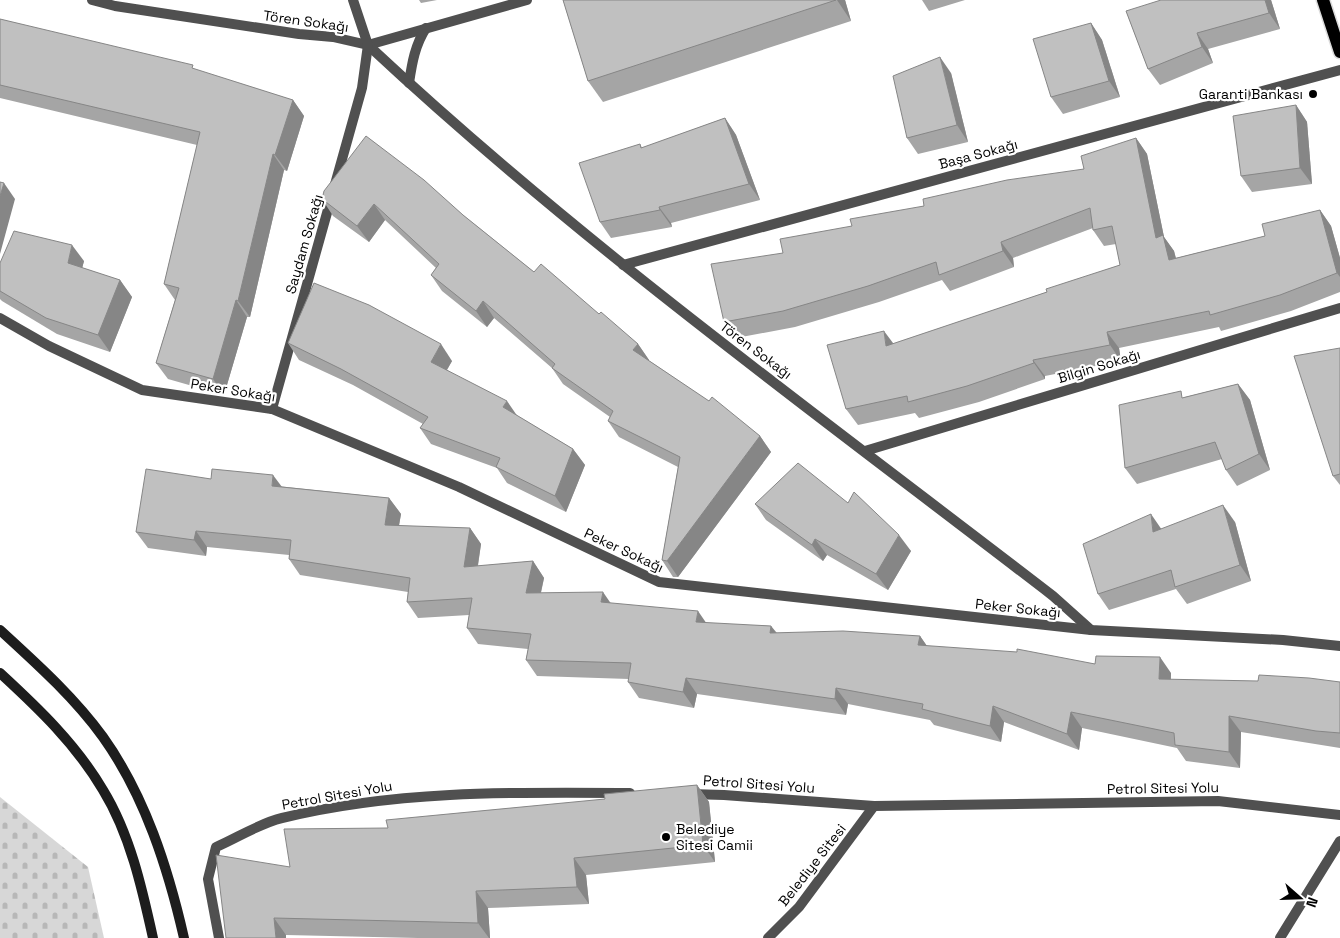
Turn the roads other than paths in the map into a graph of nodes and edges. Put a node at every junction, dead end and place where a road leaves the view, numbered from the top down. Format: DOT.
graph roads {
  1 [pos="92,0"];
  2 [pos="353,0"];
  3 [pos="527,0"];
  4 [pos="1323,0"];
  5 [pos="426,28"];
  6 [pos="368,45"];
  7 [pos="1340,52"];
  8 [pos="1340,70"];
  9 [pos="409,83"];
  10 [pos="623,266"];
  11 [pos="1340,308"];
  12 [pos="0,318"];
  13 [pos="272,409"];
  14 [pos="865,451"];
  15 [pos="0,630"];
  16 [pos="1091,630"];
  17 [pos="1340,646"];
  18 [pos="0,673"];
  19 [pos="646,794"];
  20 [pos="675,794"];
  21 [pos="874,806"];
  22 [pos="1340,815"];
  23 [pos="1340,842"];
  24 [pos="153,938"];
  25 [pos="184,938"];
  26 [pos="219,938"];
  27 [pos="768,938"];
  28 [pos="1280,938"];
  1 -- 6 [label="street, Tören Sokağı"];
  2 -- 6 [label="street, Saydam Sokağı"];
  3 -- 5 [label="street"];
  4 -- 7 [label="main road"];
  5 -- 6 [label="street"];
  5 -- 9 [label="street"];
  6 -- 9 [label="street, Tören Sokağı"];
  6 -- 13 [label="street, Saydam Sokağı"];
  8 -- 10 [label="street, Başa Sokağı"];
  9 -- 10 [label="street, Tören Sokağı"];
  10 -- 14 [label="street, Tören Sokağı"];
  11 -- 14 [label="street, Bilgin Sokağı"];
  12 -- 13 [label="street, Peker Sokağı"];
  13 -- 16 [label="street, Peker Sokağı"];
  14 -- 16 [label="street, Tören Sokağı"];
  15 -- 25 [label="main road"];
  16 -- 17 [label="street, Peker Sokağı"];
  18 -- 24 [label="main road"];
  19 -- 26 [label="street, Petrol Sitesi Yolu"];
  20 -- 21 [label="street, Petrol Sitesi Yolu"];
  21 -- 22 [label="street, Petrol Sitesi Yolu"];
  21 -- 27 [label="street, Belediye Sitesi"];
  23 -- 28 [label="street"];
}
